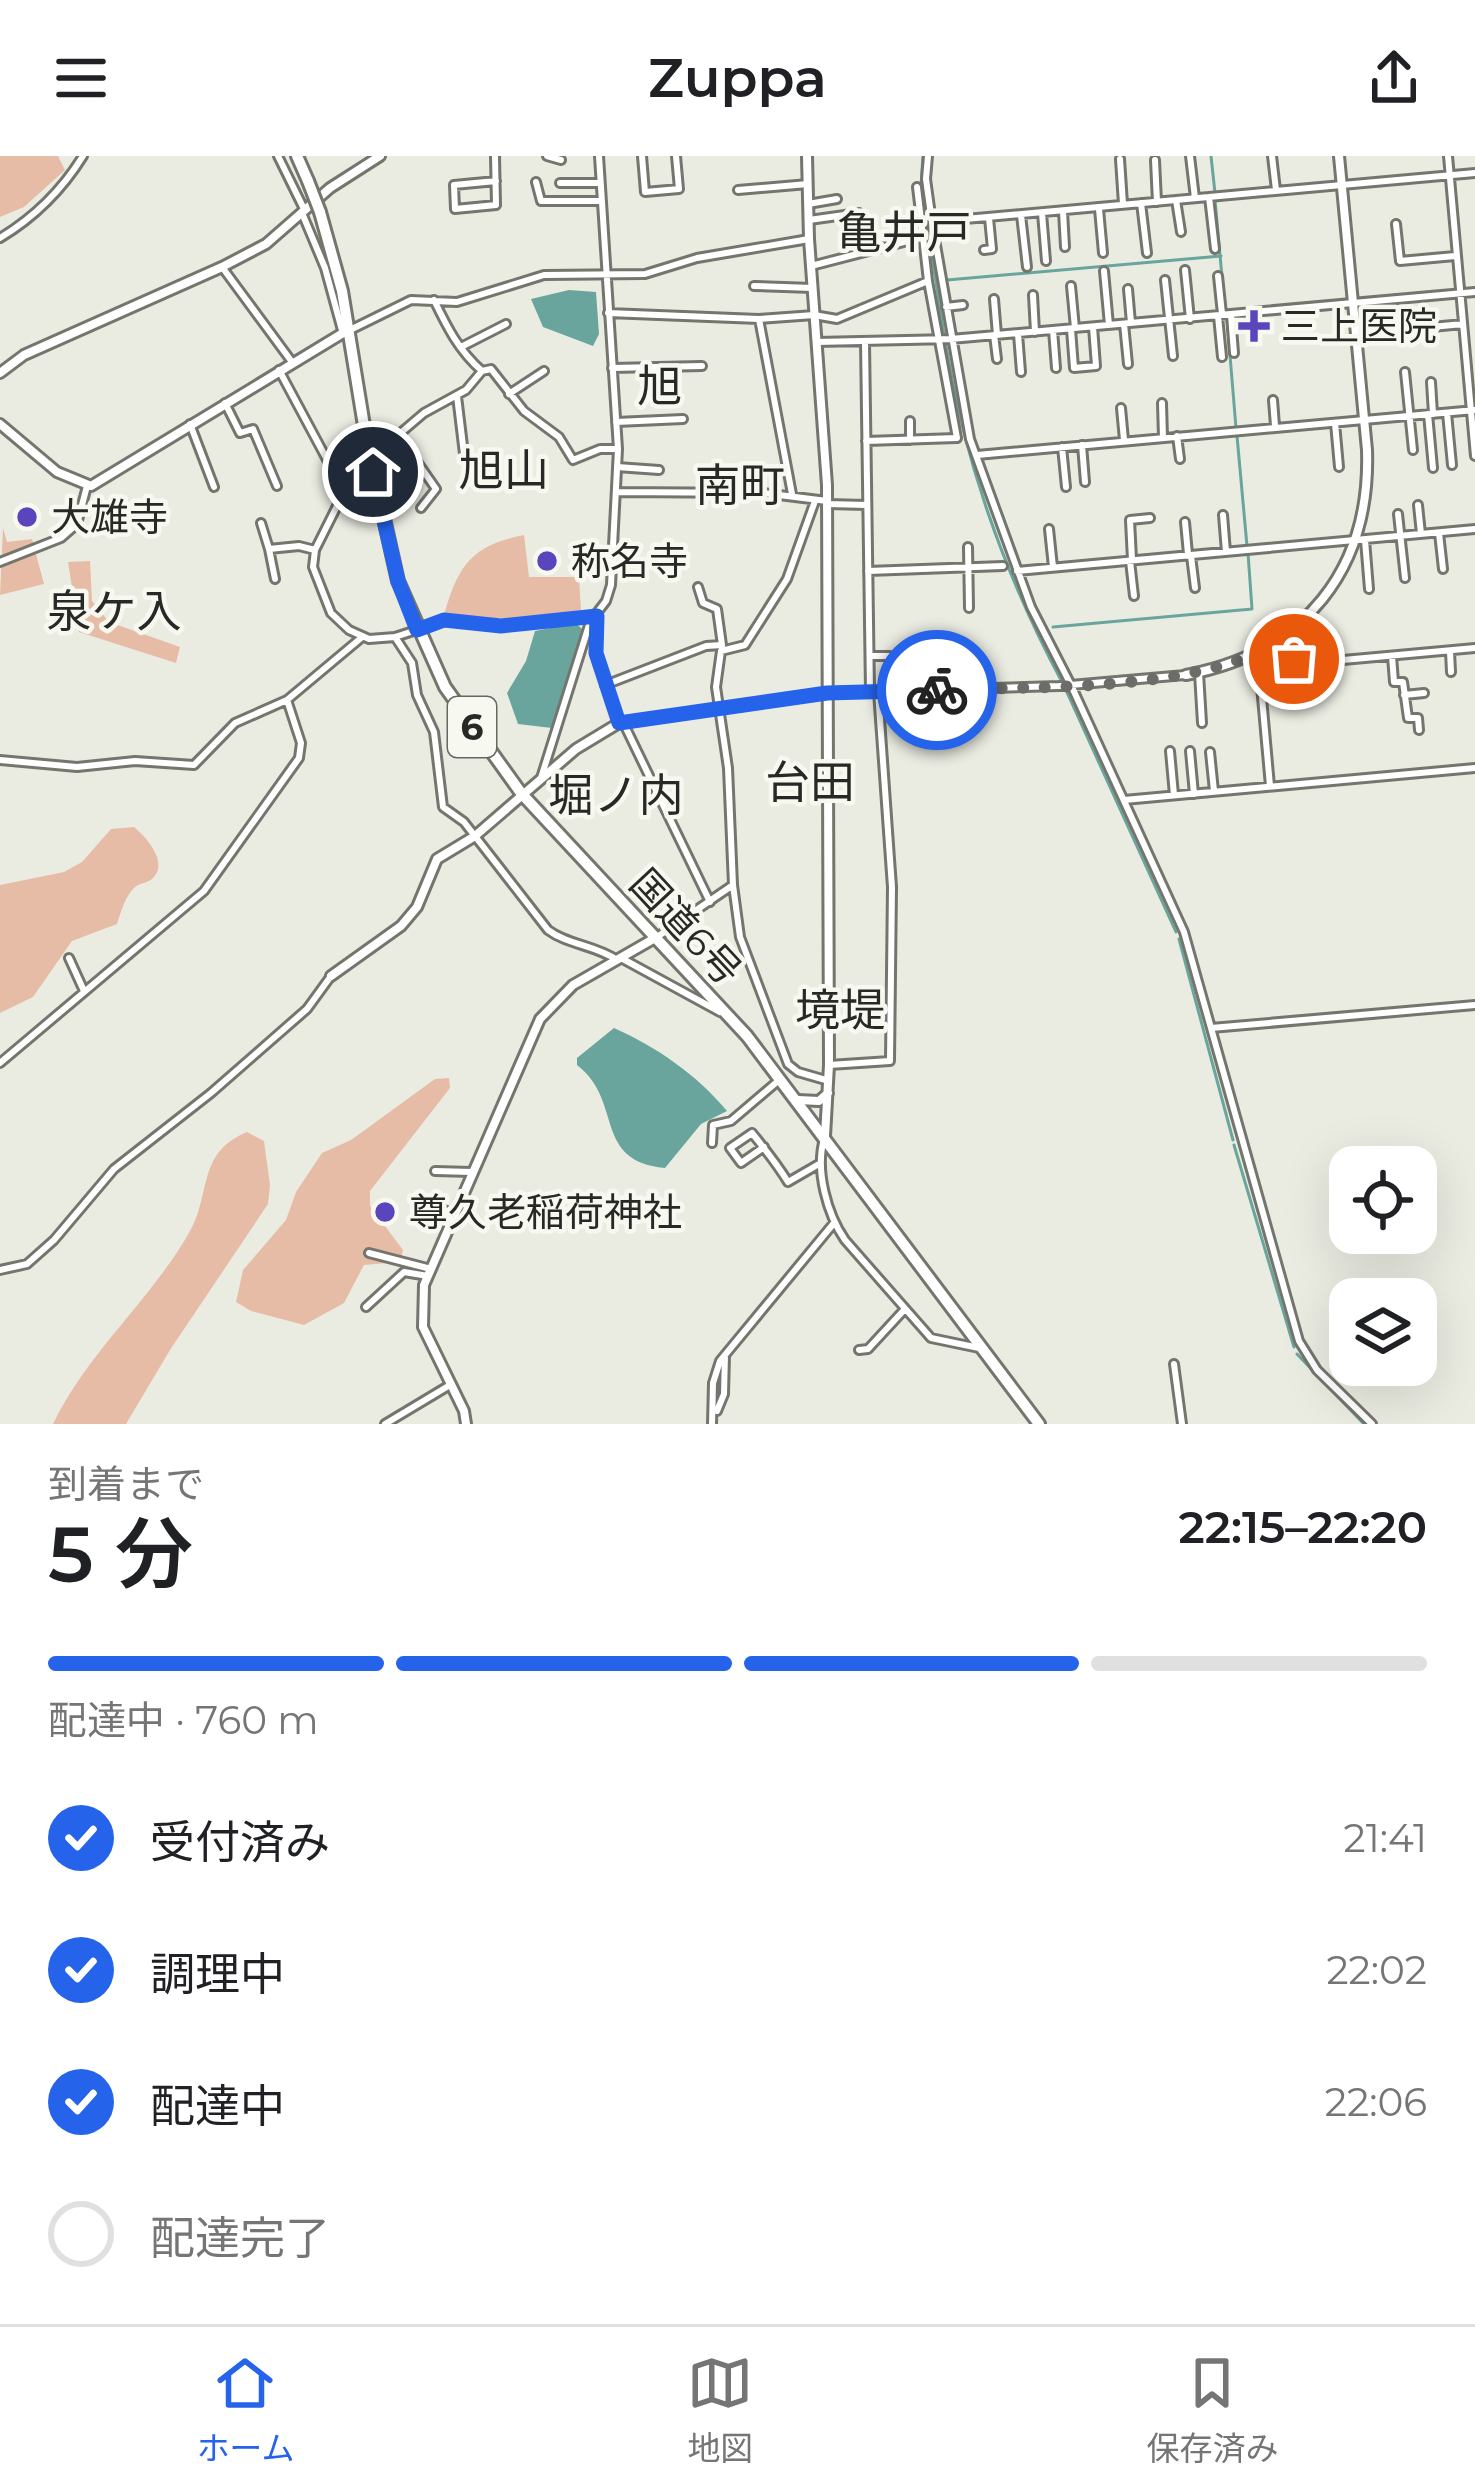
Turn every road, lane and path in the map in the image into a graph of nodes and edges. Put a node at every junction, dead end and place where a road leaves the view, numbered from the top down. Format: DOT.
graph roads {
  1 [pos="83,156"];
  2 [pos="278,156"];
  3 [pos="297,156"];
  4 [pos="380,156"];
  5 [pos="495,156"];
  6 [pos="547,156"];
  7 [pos="598,156"];
  8 [pos="642,156"];
  9 [pos="676,156"];
  10 [pos="807,156"];
  11 [pos="928,156"];
  12 [pos="1190,156"];
  13 [pos="1272,156"];
  14 [pos="1339,156"];
  15 [pos="1448,156"];
  16 [pos="1120,159"];
  17 [pos="561,160"];
  18 [pos="1155,160"];
  19 [pos="1475,173"];
  20 [pos="1450,175"];
  21 [pos="496,182"];
  22 [pos="536,182"];
  23 [pos="560,182"];
  24 [pos="600,183"];
  25 [pos="808,184"];
  26 [pos="1342,184"];
  27 [pos="917,187"];
  28 [pos="738,190"];
  29 [pos="1276,190"];
  30 [pos="1210,197"];
  31 [pos="1196,198"];
  32 [pos="837,199"];
  33 [pos="1176,200"];
  34 [pos="600,201"];
  35 [pos="1157,202"];
  36 [pos="1141,203"];
  37 [pos="808,204"];
  38 [pos="1123,205"];
  39 [pos="1098,207"];
  40 [pos="302,210"];
  41 [pos="1063,211"];
  42 [pos="859,213"];
  43 [pos="1042,213"];
  44 [pos="1021,215"];
  45 [pos="989,218"];
  46 [pos="809,220"];
  47 [pos="932,222"];
  48 [pos="1396,224"];
  49 [pos="1181,232"];
  50 [pos="923,237"];
  51 [pos="0,238"];
  52 [pos="809,239"];
  53 [pos="1065,247"];
  54 [pos="1215,249"];
  55 [pos="984,250"];
  56 [pos="1102,253"];
  57 [pos="1147,253"];
  58 [pos="1456,256"];
  59 [pos="1046,261"];
  60 [pos="811,266"];
  61 [pos="222,267"];
  62 [pos="1027,267"];
  63 [pos="1185,270"];
  64 [pos="1104,272"];
  65 [pos="604,274"];
  66 [pos="1218,276"];
  67 [pos="1165,280"];
  68 [pos="928,281"];
  69 [pos="754,286"];
  70 [pos="1071,286"];
  71 [pos="813,288"];
  72 [pos="1128,289"];
  73 [pos="1475,292"];
  74 [pos="1460,294"];
  75 [pos="1033,295"];
  76 [pos="994,299"];
  77 [pos="434,300"];
  78 [pos="1353,303"];
  79 [pos="964,305"];
  80 [pos="946,308"];
  81 [pos="608,313"];
  82 [pos="814,315"];
  83 [pos="1224,316"];
  84 [pos="760,319"];
  85 [pos="1190,319"];
  86 [pos="1169,320"];
  87 [pos="506,324"];
  88 [pos="1128,324"];
  89 [pos="1462,324"];
  90 [pos="1109,325"];
  91 [pos="1093,327"];
  92 [pos="1073,328"];
  93 [pos="1421,328"];
  94 [pos="1053,330"];
  95 [pos="346,332"];
  96 [pos="1035,332"];
  97 [pos="1018,333"];
  98 [pos="996,335"];
  99 [pos="951,339"];
  100 [pos="941,340"];
  101 [pos="816,342"];
  102 [pos="865,342"];
  103 [pos="460,348"];
  104 [pos="1234,353"];
  105 [pos="1173,356"];
  106 [pos="1222,357"];
  107 [pos="997,359"];
  108 [pos="292,362"];
  109 [pos="1128,364"];
  110 [pos="702,367"];
  111 [pos="612,368"];
  112 [pos="1056,368"];
  113 [pos="279,370"];
  114 [pos="482,371"];
  115 [pos="544,371"];
  116 [pos="1022,372"];
  117 [pos="1405,373"];
  118 [pos="0,374"];
  119 [pos="1430,382"];
  120 [pos="509,394"];
  121 [pos="457,395"];
  122 [pos="1273,400"];
  123 [pos="225,403"];
  124 [pos="1162,403"];
  125 [pos="1121,408"];
  126 [pos="1473,410"];
  127 [pos="1448,412"];
  128 [pos="1430,414"];
  129 [pos="1409,416"];
  130 [pos="683,419"];
  131 [pos="1364,420"];
  132 [pos="910,421"];
  133 [pos="616,422"];
  134 [pos="1335,423"];
  135 [pos="0,424"];
  136 [pos="190,424"];
  137 [pos="1276,428"];
  138 [pos="399,436"];
  139 [pos="1177,436"];
  140 [pos="1162,438"];
  141 [pos="910,440"];
  142 [pos="866,441"];
  143 [pos="1125,441"];
  144 [pos="1082,445"];
  145 [pos="1062,447"];
  146 [pos="618,449"];
  147 [pos="1413,450"];
  148 [pos="377,453"];
  149 [pos="464,454"];
  150 [pos="976,455"];
  151 [pos="1475,456"];
  152 [pos="1180,459"];
  153 [pos="364,464"];
  154 [pos="1452,465"];
  155 [pos="617,467"];
  156 [pos="1339,467"];
  157 [pos="1433,468"];
  158 [pos="659,470"];
  159 [pos="339,482"];
  160 [pos="1085,482"];
  161 [pos="87,486"];
  162 [pos="277,486"];
  163 [pos="214,487"];
  164 [pos="1066,487"];
  165 [pos="616,492"];
  166 [pos="792,494"];
  167 [pos="815,501"];
  168 [pos="827,502"];
  169 [pos="867,505"];
  170 [pos="1418,505"];
  171 [pos="421,508"];
  172 [pos="1398,514"];
  173 [pos="1223,515"];
  174 [pos="1150,518"];
  175 [pos="1185,522"];
  176 [pos="261,523"];
  177 [pos="1049,529"];
  178 [pos="1475,530"];
  179 [pos="1439,533"];
  180 [pos="1421,535"];
  181 [pos="1400,536"];
  182 [pos="1360,540"];
  183 [pos="968,547"];
  184 [pos="269,549"];
  185 [pos="315,550"];
  186 [pos="1226,552"];
  187 [pos="1190,555"];
  188 [pos="1170,557"];
  189 [pos="1131,561"];
  190 [pos="0,562"];
  191 [pos="1003,566"];
  192 [pos="968,567"];
  193 [pos="1053,568"];
  194 [pos="1443,569"];
  195 [pos="868,571"];
  196 [pos="1017,571"];
  197 [pos="1171,573"];
  198 [pos="1405,578"];
  199 [pos="275,579"];
  200 [pos="698,587"];
  201 [pos="1195,588"];
  202 [pos="1369,589"];
  203 [pos="1134,596"];
  204 [pos="969,608"];
  205 [pos="597,616"];
  206 [pos="417,630"];
  207 [pos="395,637"];
  208 [pos="361,638"];
  209 [pos="1276,641"];
  210 [pos="722,648"];
  211 [pos="1475,648"];
  212 [pos="1450,651"];
  213 [pos="1258,653"];
  214 [pos="869,656"];
  215 [pos="890,656"];
  216 [pos="1392,656"];
  217 [pos="1198,672"];
  218 [pos="1451,672"];
  219 [pos="1186,675"];
  220 [pos="605,685"];
  221 [pos="1071,685"];
  222 [pos="874,691"];
  223 [pos="827,693"];
  224 [pos="1424,693"];
  225 [pos="1404,695"];
  226 [pos="287,700"];
  227 [pos="718,709"];
  228 [pos="621,723"];
  229 [pos="1202,723"];
  230 [pos="1419,730"];
  231 [pos="1170,751"];
  232 [pos="1190,751"];
  233 [pos="1210,752"];
  234 [pos="0,760"];
  235 [pos="1475,768"];
  236 [pos="541,778"];
  237 [pos="1270,786"];
  238 [pos="1214,792"];
  239 [pos="521,793"];
  240 [pos="1194,794"];
  241 [pos="1174,795"];
  242 [pos="1124,800"];
  243 [pos="475,836"];
  244 [pos="733,885"];
  245 [pos="710,902"];
  246 [pos="655,938"];
  247 [pos="69,958"];
  248 [pos="619,959"];
  249 [pos="331,976"];
  250 [pos="84,991"];
  251 [pos="1475,1005"];
  252 [pos="728,1016"];
  253 [pos="1211,1028"];
  254 [pos="0,1063"];
  255 [pos="829,1065"];
  256 [pos="781,1079"];
  257 [pos="829,1086"];
  258 [pos="796,1100"];
  259 [pos="825,1136"];
  260 [pos="1229,1142"];
  261 [pos="1240,1142"];
  262 [pos="712,1143"];
  263 [pos="764,1147"];
  264 [pos="819,1164"];
  265 [pos="435,1171"];
  266 [pos="472,1172"];
  267 [pos="420,1200"];
  268 [pos="454,1214"];
  269 [pos="834,1223"];
  270 [pos="369,1253"];
  271 [pos="0,1270"];
  272 [pos="429,1273"];
  273 [pos="366,1306"];
  274 [pos="904,1310"];
  275 [pos="983,1348"];
  276 [pos="860,1350"];
  277 [pos="1174,1364"];
  278 [pos="451,1384"];
  279 [pos="385,1424"];
  280 [pos="466,1424"];
  281 [pos="712,1424"];
  282 [pos="1039,1424"];
  283 [pos="1182,1424"];
  284 [pos="1372,1424"];
  1 -- 51 [label="street"];
  2 -- 40 [label="street"];
  3 -- 95 [label="highway, 国道6号 / 6, bridge"];
  4 -- 40 [label="street"];
  5 -- 21 [label="street"];
  6 -- 17 [label="street"];
  7 -- 24 [label="street"];
  8 -- 9 [label="street"];
  10 -- 25 [label="street"];
  11 -- 47 [label="street"];
  12 -- 31 [label="street"];
  13 -- 29 [label="street"];
  14 -- 26 [label="street"];
  15 -- 20 [label="street"];
  16 -- 38 [label="street"];
  18 -- 35 [label="street"];
  19 -- 20 [label="street"];
  20 -- 26 [label="street"];
  20 -- 58 [label="street"];
  21 -- 21 [label="street"];
  22 -- 34 [label="street"];
  23 -- 24 [label="street"];
  24 -- 34 [label="street"];
  25 -- 28 [label="street"];
  25 -- 37 [label="street"];
  26 -- 29 [label="street"];
  26 -- 78 [label="street"];
  27 -- 50 [label="street"];
  29 -- 30 [label="street"];
  30 -- 31 [label="street"];
  30 -- 54 [label="street"];
  31 -- 33 [label="street"];
  32 -- 37 [label="street"];
  33 -- 35 [label="street"];
  33 -- 49 [label="street"];
  34 -- 65 [label="street"];
  35 -- 36 [label="street"];
  36 -- 38 [label="street"];
  36 -- 57 [label="street"];
  37 -- 46 [label="street"];
  38 -- 39 [label="street"];
  39 -- 41 [label="street"];
  39 -- 56 [label="street"];
  40 -- 61 [label="street"];
  40 -- 95 [label="street"];
  41 -- 43 [label="street"];
  41 -- 53 [label="street"];
  42 -- 46 [label="street"];
  43 -- 44 [label="street"];
  43 -- 59 [label="street"];
  44 -- 45 [label="street"];
  44 -- 62 [label="street"];
  45 -- 47 [label="street"];
  45 -- 55 [label="street"];
  46 -- 52 [label="street"];
  47 -- 80 [label="street"];
  48 -- 58 [label="street"];
  50 -- 60 [label="street"];
  50 -- 68 [label="street"];
  52 -- 60 [label="street"];
  52 -- 65 [label="street"];
  58 -- 74 [label="street"];
  60 -- 71 [label="street"];
  61 -- 108 [label="street"];
  61 -- 118 [label="street"];
  63 -- 85 [label="street"];
  64 -- 90 [label="street"];
  65 -- 77 [label="street"];
  65 -- 81 [label="street"];
  66 -- 83 [label="street"];
  67 -- 86 [label="street"];
  68 -- 82 [label="street"];
  68 -- 100 [label="street"];
  69 -- 71 [label="street"];
  70 -- 92 [label="street"];
  71 -- 82 [label="street"];
  72 -- 88 [label="street"];
  73 -- 74 [label="street"];
  74 -- 78 [label="street"];
  74 -- 89 [label="street"];
  75 -- 96 [label="street"];
  76 -- 98 [label="street"];
  77 -- 95 [label="street"];
  77 -- 103 [label="street"];
  78 -- 83 [label="street"];
  78 -- 131 [label="street"];
  79 -- 80 [label="street"];
  80 -- 99 [label="street"];
  81 -- 84 [label="street"];
  81 -- 111 [label="street"];
  82 -- 84 [label="street"];
  82 -- 101 [label="street"];
  83 -- 85 [label="street"];
  83 -- 104 [label="street"];
  83 -- 106 [label="street"];
  84 -- 166 [label="street"];
  85 -- 86 [label="street"];
  86 -- 88 [label="street"];
  86 -- 105 [label="street"];
  87 -- 103 [label="street"];
  88 -- 90 [label="street"];
  88 -- 109 [label="street"];
  89 -- 93 [label="street"];
  89 -- 126 [label="street"];
  90 -- 91 [label="street"];
  91 -- 92 [label="street"];
  91 -- 92 [label="street"];
  92 -- 94 [label="street"];
  94 -- 96 [label="street"];
  94 -- 112 [label="street"];
  95 -- 108 [label="street"];
  95 -- 206 [label="highway, 国道6号 / 6"];
  96 -- 97 [label="street"];
  97 -- 98 [label="street"];
  97 -- 116 [label="street"];
  98 -- 99 [label="street"];
  98 -- 107 [label="street"];
  99 -- 100 [label="street"];
  99 -- 150 [label="street"];
  100 -- 102 [label="street"];
  100 -- 141 [label="street"];
  101 -- 102 [label="street"];
  101 -- 168 [label="street"];
  102 -- 142 [label="street"];
  103 -- 114 [label="street"];
  108 -- 113 [label="street"];
  110 -- 111 [label="street"];
  111 -- 133 [label="street"];
  113 -- 123 [label="street"];
  113 -- 159 [label="street"];
  114 -- 120 [label="street"];
  114 -- 121 [label="street"];
  115 -- 120 [label="street"];
  117 -- 129 [label="street"];
  119 -- 128 [label="street"];
  120 -- 146 [label="street"];
  121 -- 138 [label="street"];
  121 -- 149 [label="street"];
  122 -- 137 [label="street"];
  123 -- 136 [label="street"];
  123 -- 162 [label="street"];
  124 -- 140 [label="street"];
  125 -- 143 [label="street"];
  126 -- 127 [label="street"];
  126 -- 151 [label="street"];
  127 -- 128 [label="street"];
  127 -- 154 [label="street"];
  128 -- 129 [label="street"];
  128 -- 157 [label="street"];
  129 -- 131 [label="street"];
  129 -- 147 [label="street"];
  130 -- 133 [label="street"];
  131 -- 134 [label="street"];
  131 -- 182 [label="street"];
  132 -- 141 [label="street"];
  133 -- 146 [label="street"];
  134 -- 137 [label="street"];
  134 -- 156 [label="street"];
  135 -- 161 [label="street"];
  136 -- 161 [label="street"];
  136 -- 163 [label="street"];
  137 -- 139 [label="street"];
  138 -- 148 [label="street"];
  138 -- 171 [label="street"];
  139 -- 140 [label="street"];
  139 -- 152 [label="street"];
  140 -- 143 [label="street"];
  141 -- 142 [label="street"];
  142 -- 169 [label="street"];
  143 -- 144 [label="street"];
  144 -- 145 [label="street"];
  144 -- 160 [label="street"];
  145 -- 150 [label="street"];
  145 -- 164 [label="street"];
  146 -- 155 [label="street"];
  150 -- 196 [label="street"];
  153 -- 159 [label="street"];
  155 -- 158 [label="street"];
  155 -- 165 [label="street"];
  159 -- 185 [label="street"];
  161 -- 190 [label="street"];
  165 -- 166 [label="street"];
  165 -- 205 [label="street"];
  166 -- 167 [label="street"];
  167 -- 168 [label="street"];
  167 -- 210 [label="street"];
  168 -- 169 [label="street"];
  168 -- 223 [label="street"];
  169 -- 195 [label="street"];
  170 -- 180 [label="street"];
  172 -- 181 [label="street"];
  173 -- 186 [label="street"];
  174 -- 189 [label="street"];
  175 -- 187 [label="street"];
  176 -- 184 [label="street"];
  177 -- 193 [label="street"];
  178 -- 179 [label="street"];
  179 -- 180 [label="street"];
  179 -- 194 [label="street"];
  180 -- 181 [label="street"];
  181 -- 182 [label="street"];
  181 -- 198 [label="street"];
  182 -- 186 [label="street"];
  182 -- 202 [label="street"];
  182 -- 209 [label="street"];
  183 -- 192 [label="street"];
  184 -- 185 [label="street"];
  184 -- 199 [label="street"];
  185 -- 208 [label="street"];
  186 -- 187 [label="street"];
  187 -- 188 [label="street"];
  187 -- 201 [label="street"];
  188 -- 189 [label="street"];
  188 -- 197 [label="street"];
  189 -- 193 [label="street"];
  189 -- 203 [label="street"];
  191 -- 192 [label="street"];
  192 -- 195 [label="street"];
  192 -- 204 [label="street"];
  193 -- 196 [label="street"];
  195 -- 214 [label="street"];
  196 -- 221 [label="street"];
  200 -- 210 [label="street"];
  205 -- 206 [label="street"];
  205 -- 220 [label="street"];
  205 -- 236 [label="street"];
  206 -- 207 [label="street"];
  206 -- 239 [label="highway, 国道6号 / 6"];
  207 -- 208 [label="street"];
  207 -- 243 [label="street"];
  208 -- 226 [label="street"];
  209 -- 213 [label="street"];
  209 -- 216 [label="street"];
  210 -- 220 [label="street"];
  210 -- 227 [label="street"];
  211 -- 212 [label="street"];
  212 -- 216 [label="street"];
  212 -- 218 [label="street"];
  213 -- 217 [label="street"];
  213 -- 237 [label="street"];
  214 -- 215 [label="street"];
  214 -- 222 [label="street"];
  216 -- 225 [label="street"];
  217 -- 219 [label="street"];
  217 -- 229 [label="street"];
  219 -- 221 [label="street"];
  220 -- 228 [label="street"];
  221 -- 222 [label="street"];
  221 -- 242 [label="street"];
  222 -- 223 [label="street"];
  222 -- 255 [label="street"];
  223 -- 227 [label="street"];
  223 -- 255 [label="street"];
  224 -- 225 [label="street"];
  225 -- 230 [label="street"];
  226 -- 234 [label="street"];
  226 -- 250 [label="street"];
  227 -- 228 [label="street"];
  227 -- 244 [label="street"];
  228 -- 236 [label="street"];
  228 -- 245 [label="street"];
  231 -- 241 [label="street"];
  232 -- 240 [label="street"];
  233 -- 238 [label="street"];
  235 -- 237 [label="street"];
  236 -- 239 [label="street"];
  237 -- 238 [label="street"];
  238 -- 240 [label="street"];
  239 -- 243 [label="street"];
  239 -- 246 [label="highway, 国道6号 / 6"];
  240 -- 241 [label="street"];
  241 -- 242 [label="street"];
  242 -- 253 [label="street"];
  243 -- 248 [label="street"];
  243 -- 249 [label="street"];
  244 -- 245 [label="street"];
  244 -- 257 [label="street"];
  245 -- 246 [label="street"];
  246 -- 248 [label="street"];
  246 -- 252 [label="highway, 国道6号 / 6"];
  247 -- 250 [label="street"];
  248 -- 252 [label="street"];
  248 -- 266 [label="street"];
  249 -- 271 [label="street"];
  250 -- 254 [label="street"];
  251 -- 253 [label="street"];
  252 -- 256 [label="highway, 国道6号 / 6"];
  253 -- 261 [label="street"];
  255 -- 257 [label="street"];
  256 -- 258 [label="highway, 国道6号 / 6"];
  256 -- 262 [label="street"];
  257 -- 258 [label="street"];
  257 -- 259 [label="street"];
  258 -- 259 [label="highway, 国道6号 / 6"];
  259 -- 264 [label="street"];
  259 -- 275 [label="highway, 国道6号 / 6"];
  260 -- 261 [label="street"];
  261 -- 284 [label="street"];
  263 -- 263 [label="street"];
  263 -- 264 [label="street"];
  264 -- 269 [label="street"];
  265 -- 266 [label="street"];
  266 -- 268 [label="street"];
  267 -- 268 [label="street"];
  268 -- 272 [label="street"];
  269 -- 274 [label="street"];
  269 -- 281 [label="street"];
  270 -- 272 [label="street"];
  272 -- 273 [label="street"];
  272 -- 278 [label="street"];
  274 -- 275 [label="street"];
  274 -- 276 [label="street"];
  275 -- 282 [label="highway, 国道6号 / 6"];
  277 -- 283 [label="street"];
  278 -- 279 [label="street"];
  278 -- 280 [label="street"];
}
